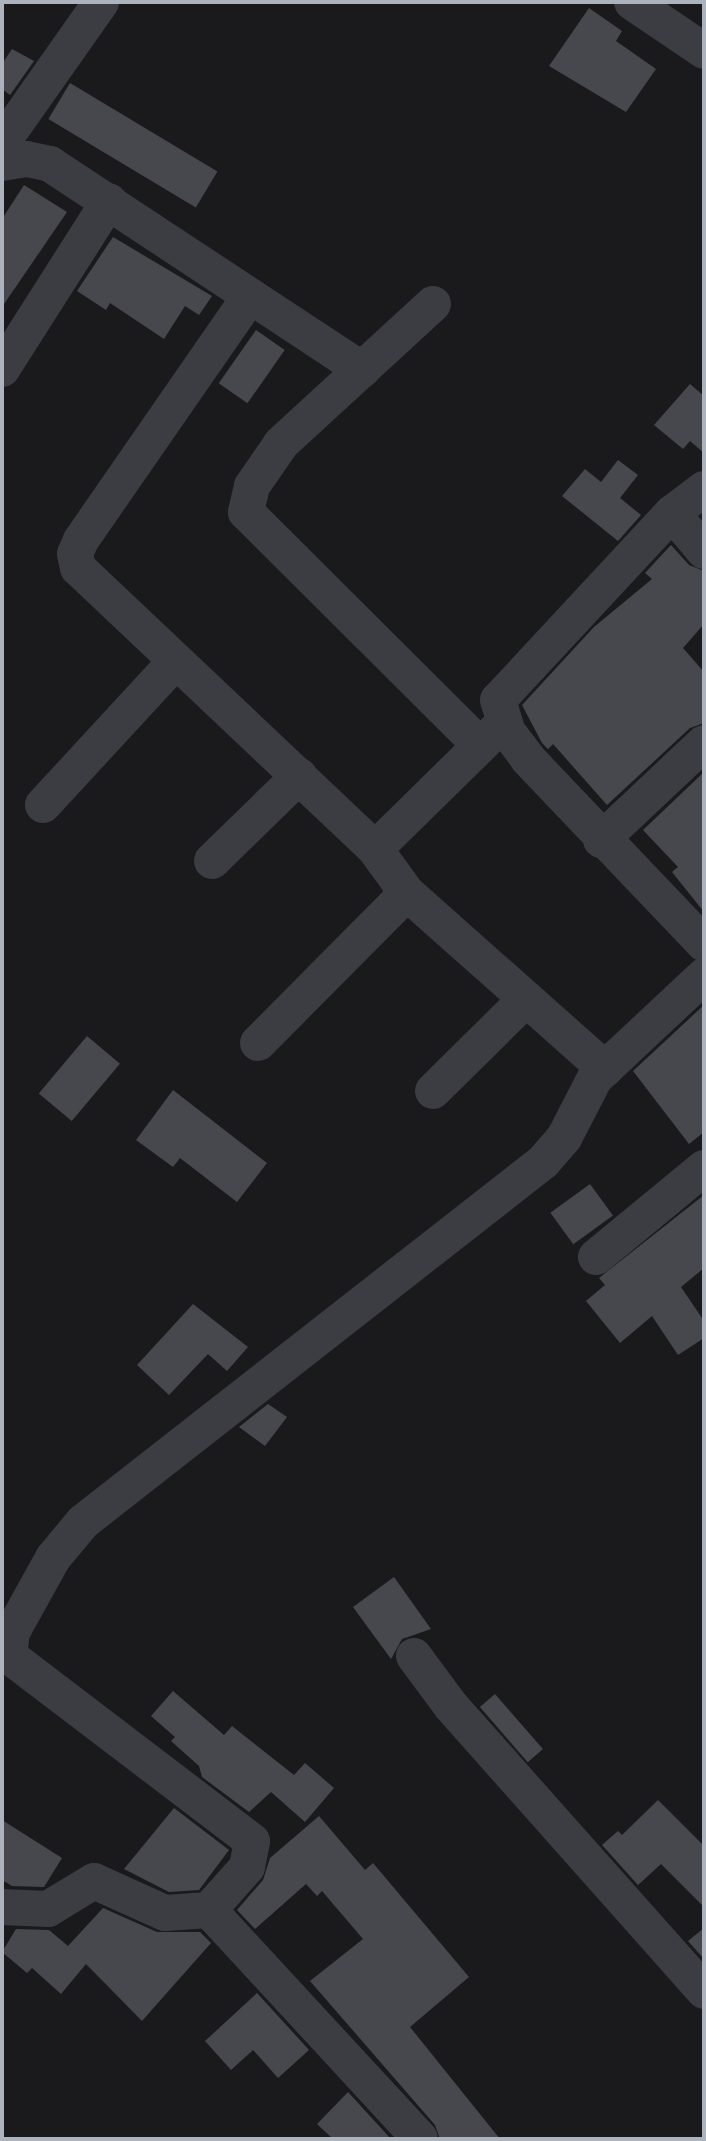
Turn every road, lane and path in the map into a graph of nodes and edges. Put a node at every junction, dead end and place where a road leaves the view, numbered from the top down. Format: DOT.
graph roads {
  1 [pos="101,2"];
  2 [pos="632,2"];
  3 [pos="704,51"];
  4 [pos="2,143"];
  5 [pos="2,163"];
  6 [pos="109,201"];
  7 [pos="250,296"];
  8 [pos="433,304"];
  9 [pos="2,369"];
  10 [pos="362,370"];
  11 [pos="704,489"];
  12 [pos="672,513"];
  13 [pos="704,551"];
  14 [pos="176,661"];
  15 [pos="492,733"];
  16 [pos="704,743"];
  17 [pos="299,776"];
  18 [pos="43,805"];
  19 [pos="601,840"];
  20 [pos="375,849"];
  21 [pos="212,861"];
  22 [pos="407,893"];
  23 [pos="704,944"];
  24 [pos="704,976"];
  25 [pos="526,999"];
  26 [pos="258,1043"];
  27 [pos="605,1069"];
  28 [pos="433,1091"];
  29 [pos="704,1168"];
  30 [pos="596,1257"];
  31 [pos="414,1656"];
  32 [pos="2,1907"];
  33 [pos="209,1910"];
  34 [pos="704,1991"];
  35 [pos="420,2139"];
  1 -- 4 [label="street"];
  2 -- 3 [label="street"];
  5 -- 6 [label="street"];
  6 -- 7 [label="street"];
  6 -- 9 [label="street"];
  7 -- 10 [label="street"];
  7 -- 14 [label="street"];
  8 -- 10 [label="street"];
  10 -- 15 [label="street"];
  11 -- 12 [label="street"];
  12 -- 13 [label="street"];
  12 -- 15 [label="street"];
  14 -- 17 [label="street"];
  14 -- 18 [label="street"];
  15 -- 19 [label="street"];
  15 -- 20 [label="street"];
  16 -- 19 [label="street"];
  17 -- 20 [label="street"];
  17 -- 21 [label="street"];
  19 -- 23 [label="street"];
  20 -- 22 [label="street"];
  22 -- 25 [label="street"];
  22 -- 26 [label="street"];
  24 -- 27 [label="street"];
  25 -- 27 [label="street"];
  25 -- 28 [label="street"];
  27 -- 33 [label="street"];
  29 -- 30 [label="street"];
  31 -- 34 [label="street"];
  32 -- 33 [label="street"];
  33 -- 35 [label="street"];
}
